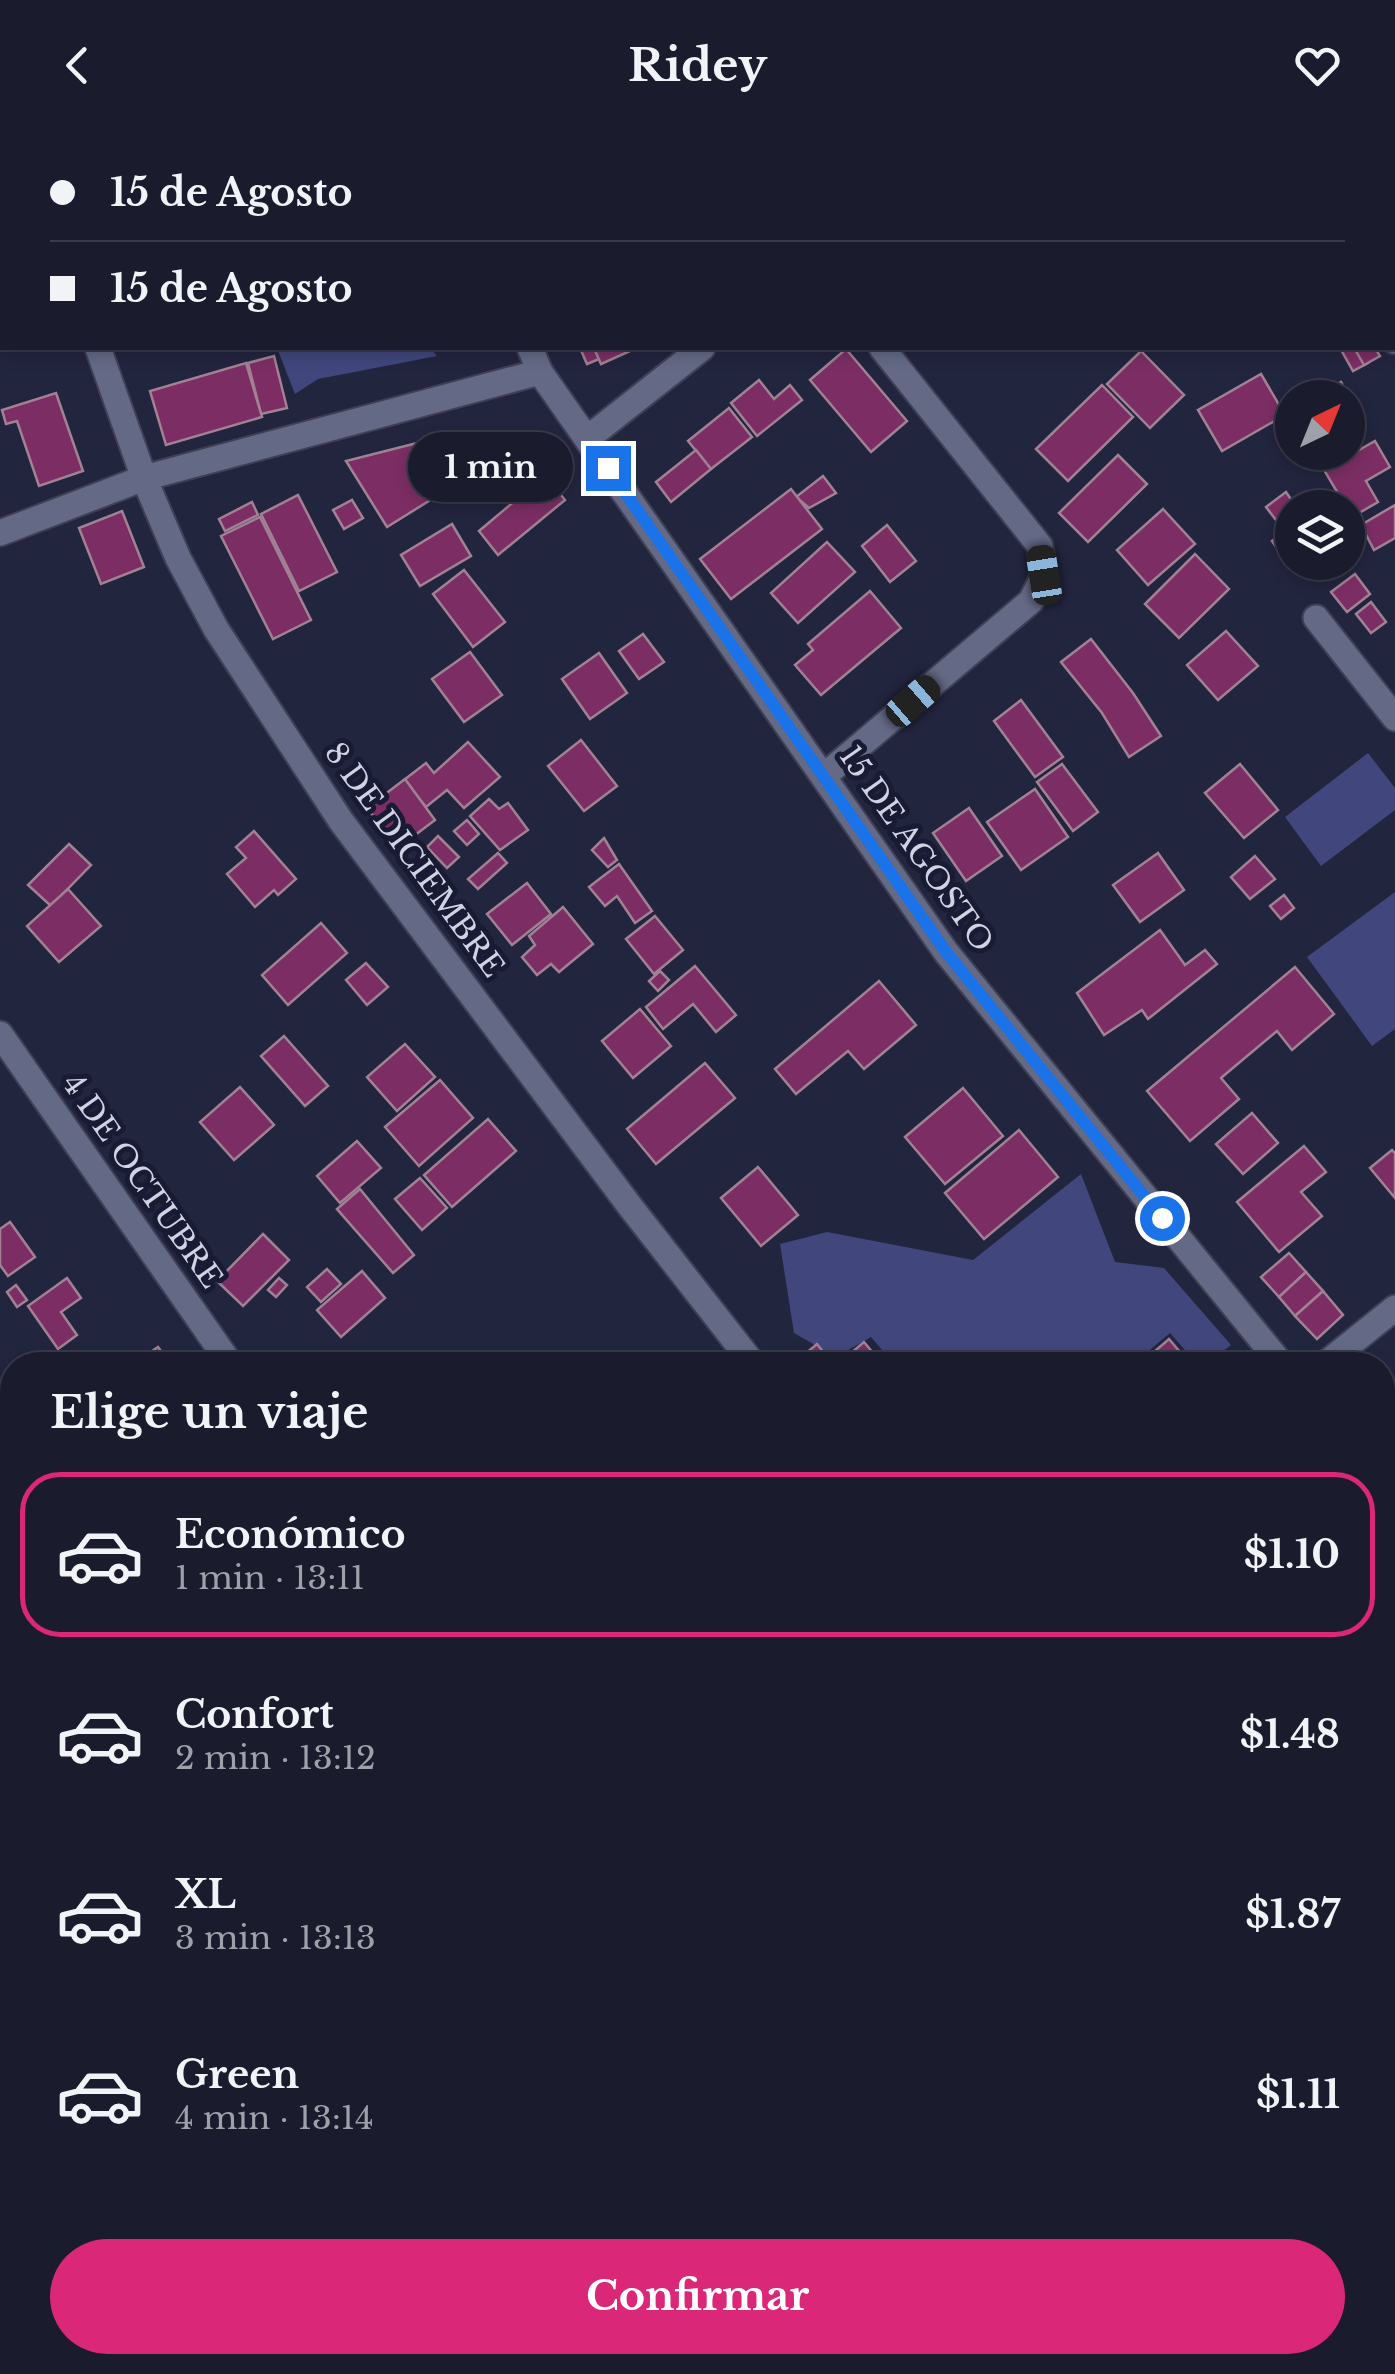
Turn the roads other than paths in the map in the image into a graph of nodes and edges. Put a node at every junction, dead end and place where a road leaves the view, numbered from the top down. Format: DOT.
graph roads {
  1 [pos="99,350"];
  2 [pos="531,350"];
  3 [pos="699,350"];
  4 [pos="884,350"];
  5 [pos="540,372"];
  6 [pos="588,438"];
  7 [pos="144,478"];
  8 [pos="0,533"];
  9 [pos="1316,618"];
  10 [pos="1395,718"];
  11 [pos="824,776"];
  12 [pos="0,1034"];
  13 [pos="1395,1308"];
  14 [pos="221,1352"];
  15 [pos="744,1352"];
  16 [pos="1271,1352"];
  17 [pos="1340,1352"];
  1 -- 7 [label="street, 8 DE DICIEMBRE"];
  2 -- 5 [label="street, 15 DE AGOSTO"];
  3 -- 6 [label="street"];
  4 -- 11 [label="street"];
  5 -- 6 [label="street, 15 DE AGOSTO"];
  5 -- 7 [label="street"];
  6 -- 11 [label="street, 15 DE AGOSTO"];
  7 -- 8 [label="street"];
  7 -- 15 [label="street, 8 DE DICIEMBRE"];
  9 -- 10 [label="street"];
  11 -- 16 [label="street, 15 DE AGOSTO"];
  12 -- 14 [label="street, 4 DE OCTUBRE"];
  13 -- 17 [label="street"];
}
